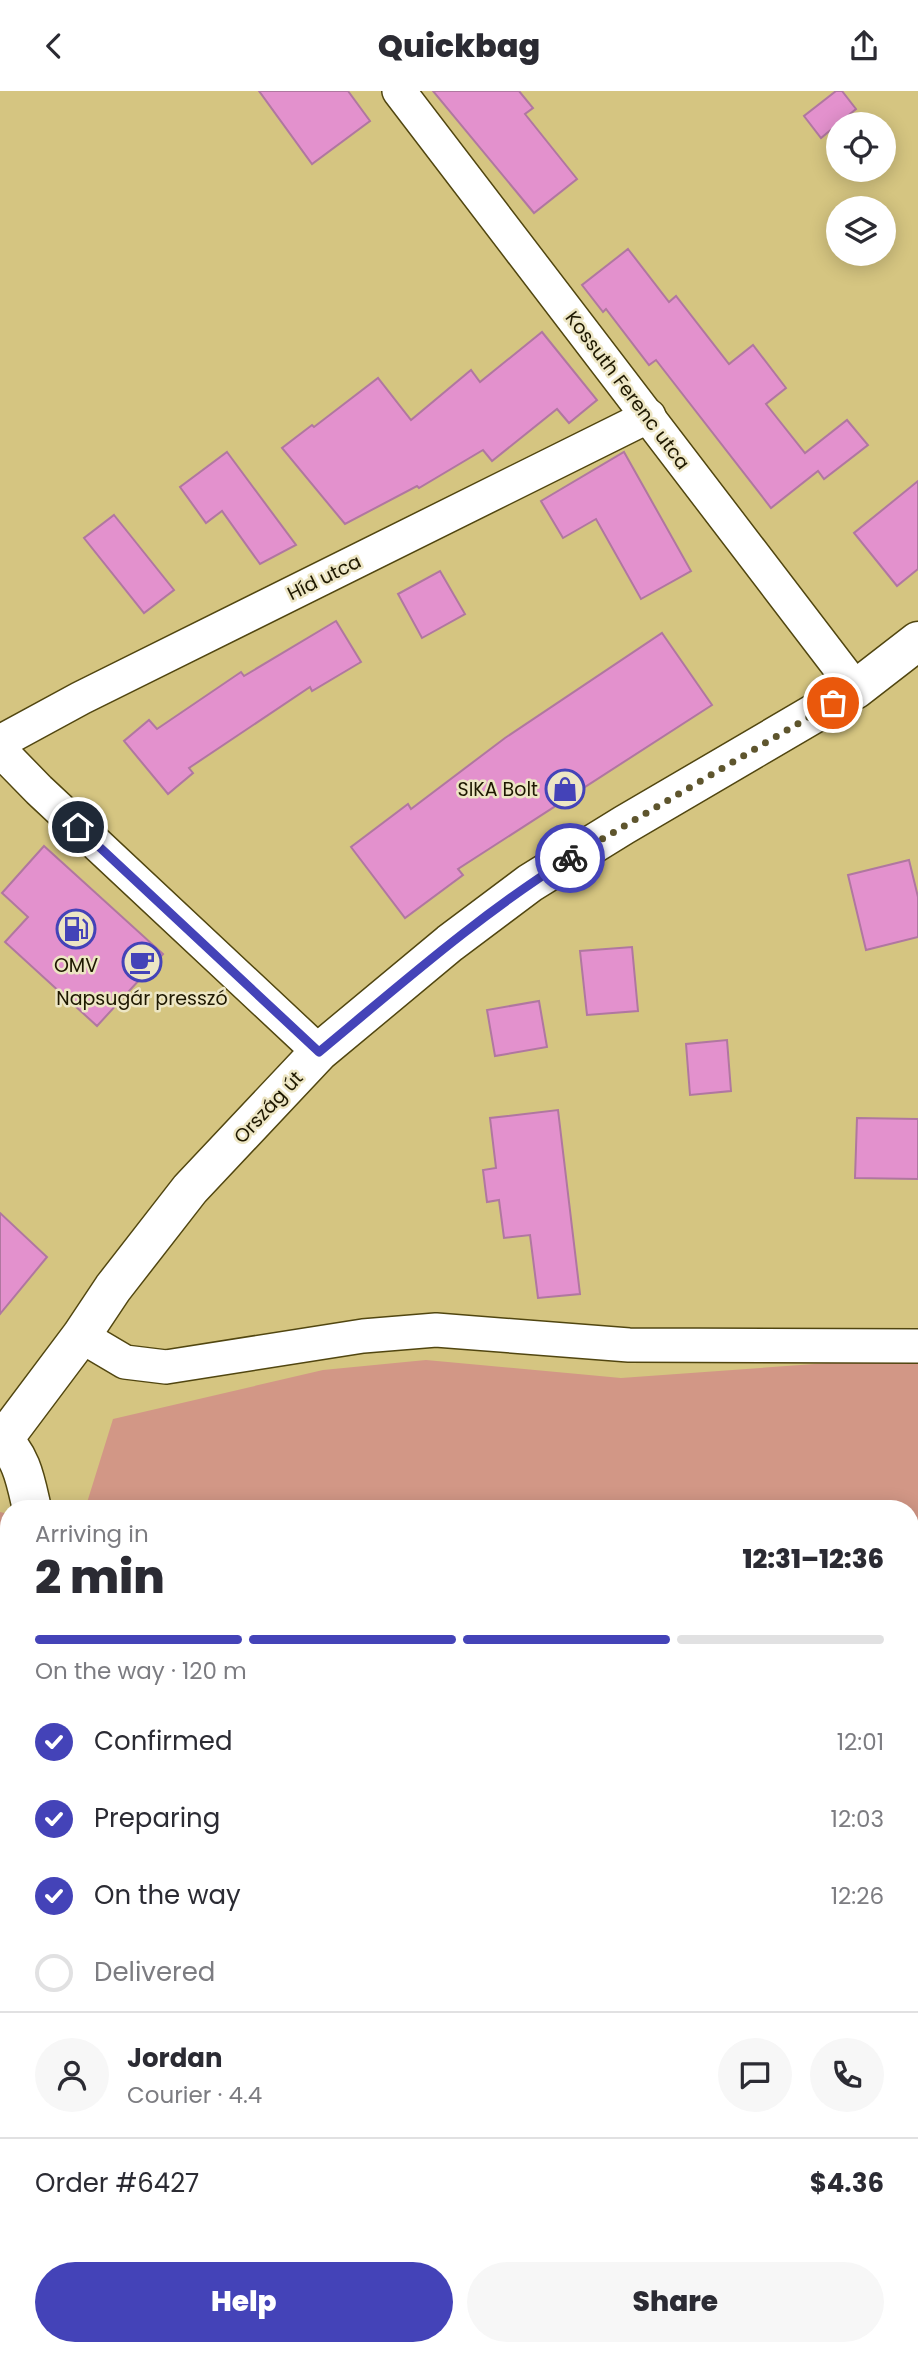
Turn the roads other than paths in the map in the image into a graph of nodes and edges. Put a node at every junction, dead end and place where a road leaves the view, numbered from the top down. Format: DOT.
graph roads {
  1 [pos="399,91"];
  2 [pos="649,416"];
  3 [pos="918,641"];
  4 [pos="856,689"];
  5 [pos="0,741"];
  6 [pos="0,750"];
  7 [pos="319,1052"];
  8 [pos="81,1336"];
  9 [pos="918,1346"];
  10 [pos="2,1439"];
  11 [pos="30,1500"];
  1 -- 2 [label="street, Kossuth Ferenc utca"];
  2 -- 4 [label="street, Kossuth Ferenc utca"];
  2 -- 5 [label="street, Híd utca"];
  3 -- 4 [label="main road, Ország út"];
  4 -- 7 [label="main road, Ország út"];
  6 -- 7 [label="street"];
  7 -- 8 [label="main road, Ország út"];
  8 -- 9 [label="street"];
  8 -- 10 [label="main road, Ország út"];
  10 -- 11 [label="main road"];
}
